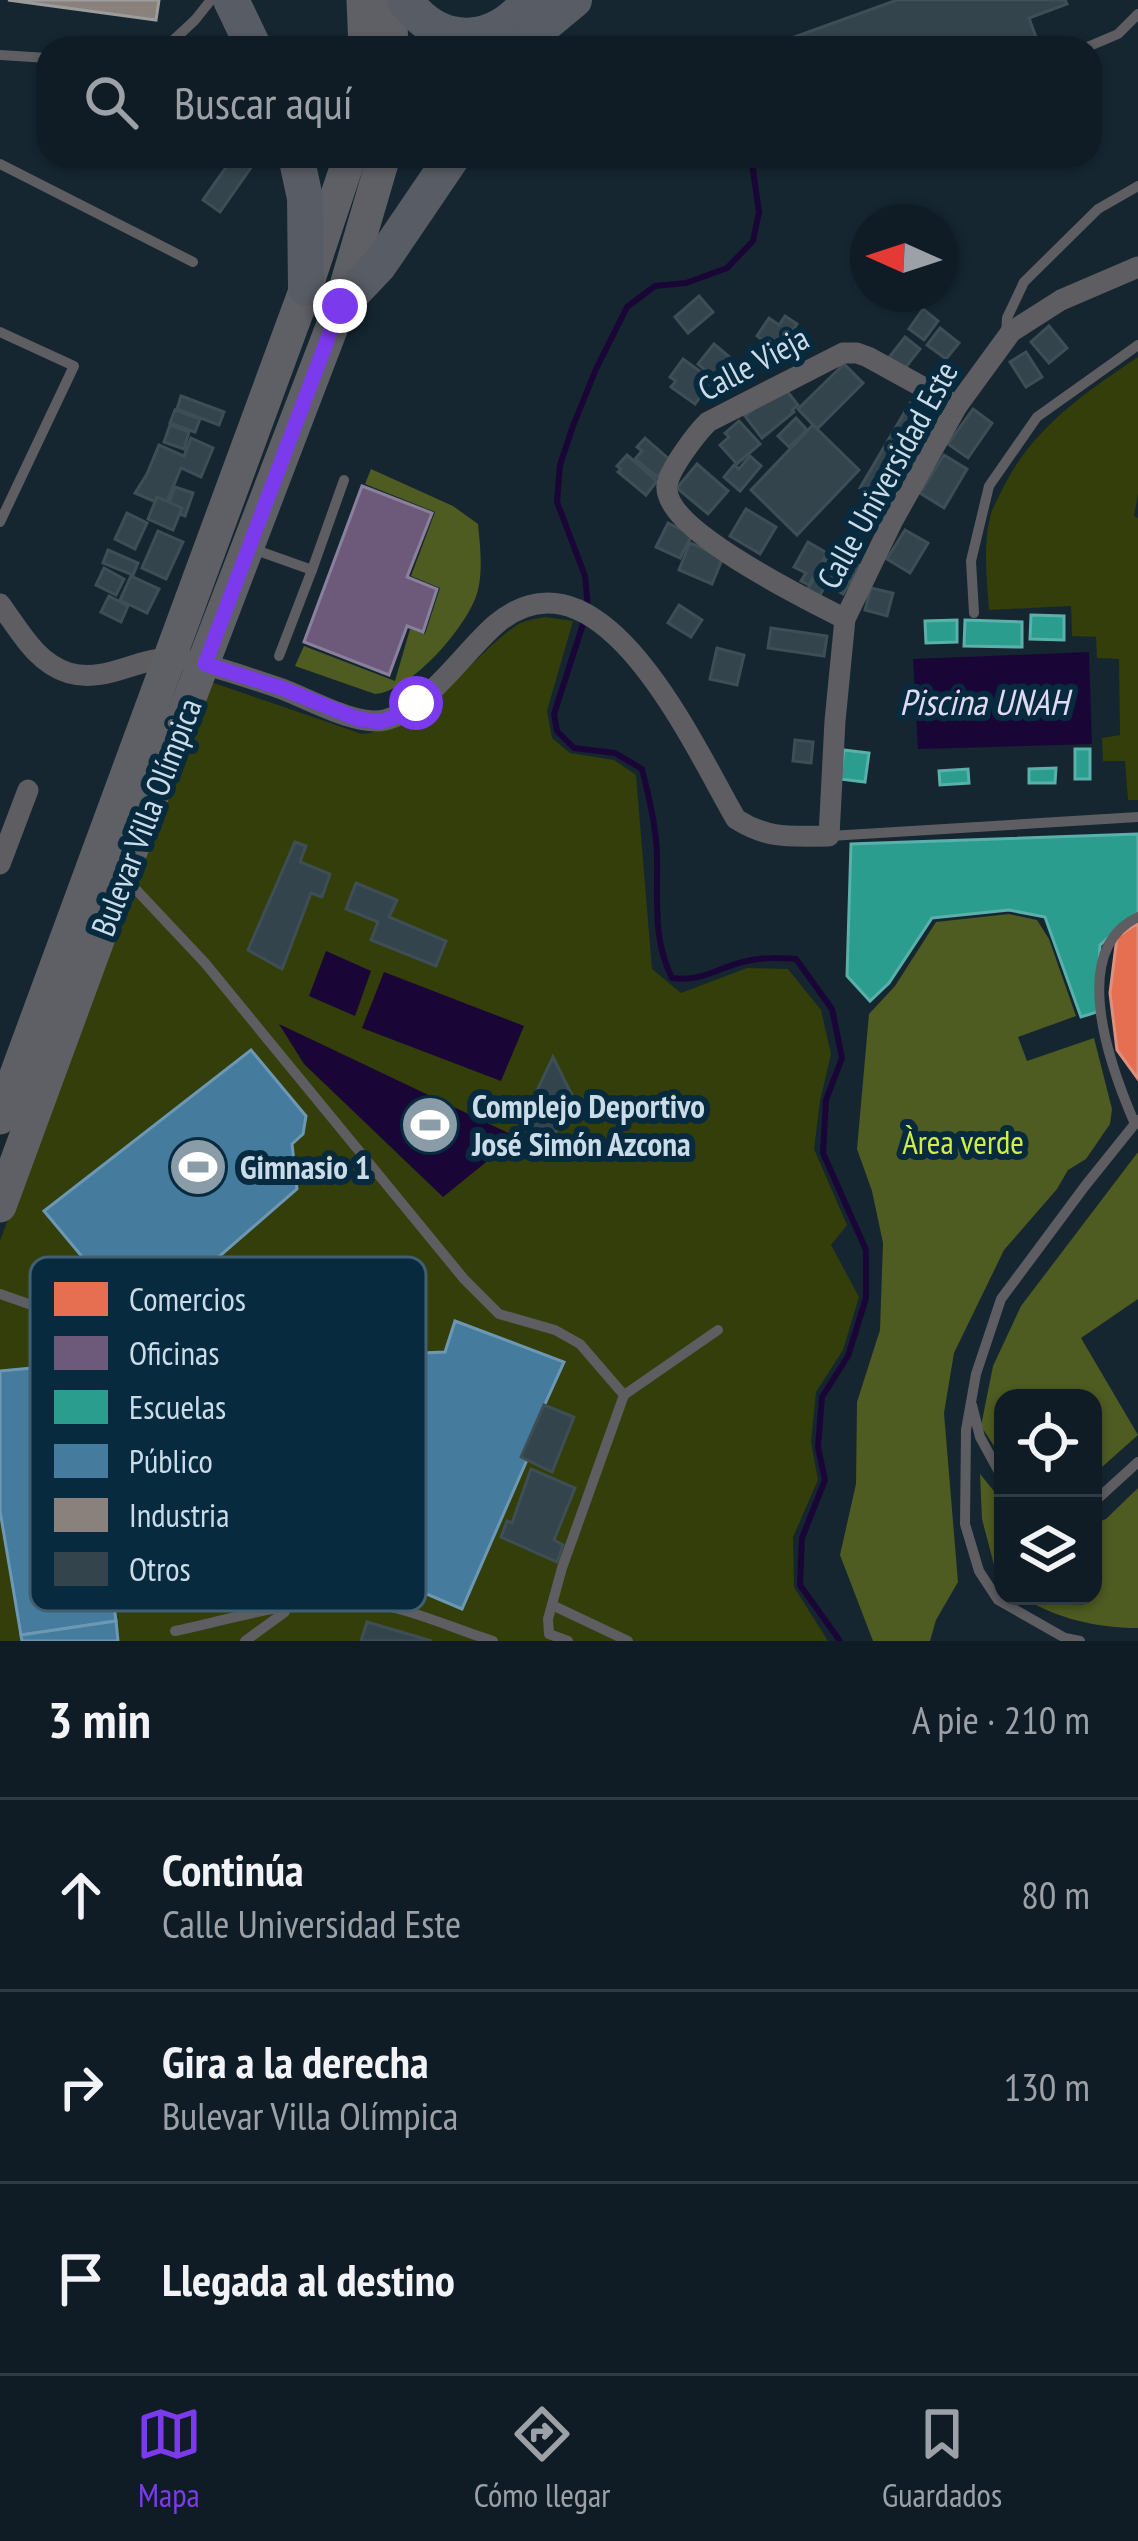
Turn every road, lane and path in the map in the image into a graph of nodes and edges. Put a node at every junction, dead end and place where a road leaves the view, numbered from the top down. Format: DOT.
graph roads {
  1 [pos="211,0"];
  2 [pos="231,0"];
  3 [pos="363,0"];
  4 [pos="390,0"];
  5 [pos="405,0"];
  6 [pos="530,0"];
  7 [pos="574,0"];
  8 [pos="1138,14"];
  9 [pos="178,36"];
  10 [pos="248,36"];
  11 [pos="364,36"];
  12 [pos="392,36"];
  13 [pos="534,36"];
  14 [pos="1102,41"];
  15 [pos="0,55"];
  16 [pos="36,57"];
  17 [pos="0,164"];
  18 [pos="299,168"];
  19 [pos="346,168"];
  20 [pos="380,168"];
  21 [pos="445,168"];
  22 [pos="1138,186"];
  23 [pos="193,262"];
  24 [pos="1138,267"];
  25 [pos="306,288"];
  26 [pos="340,306"];
  27 [pos="0,332"];
  28 [pos="1006,339"];
  29 [pos="1138,345"];
  30 [pos="957,406"];
  31 [pos="344,480"];
  32 [pos="0,522"];
  33 [pos="248,547"];
  34 [pos="313,570"];
  35 [pos="0,604"];
  36 [pos="974,613"];
  37 [pos="845,619"];
  38 [pos="279,656"];
  39 [pos="168,657"];
  40 [pos="205,664"];
  41 [pos="28,790"];
  42 [pos="1138,817"];
  43 [pos="829,836"];
  44 [pos="0,864"];
  45 [pos="108,869"];
  46 [pos="1138,917"];
  47 [pos="0,1118"];
  48 [pos="1137,1122"];
  49 [pos="0,1206"];
  50 [pos="0,1294"];
  51 [pos="30,1304"];
  52 [pos="718,1330"];
  53 [pos="625,1395"];
  54 [pos="970,1401"];
  55 [pos="1138,1462"];
  56 [pos="994,1463"];
  57 [pos="1100,1497"];
  58 [pos="552,1605"];
  59 [pos="269,1611"];
  60 [pos="286,1611"];
  61 [pos="403,1611"];
  62 [pos="175,1631"];
  63 [pos="547,1638"];
  64 [pos="245,1641"];
  65 [pos="494,1641"];
  66 [pos="568,1641"];
  67 [pos="628,1641"];
  68 [pos="1079,1641"];
  1 -- 9 [label="lane"];
  2 -- 10 [label="highway"];
  3 -- 11 [label="main road"];
  4 -- 12 [label="main road"];
  5 -- 6 [label="highway"];
  7 -- 13 [label="highway"];
  8 -- 14 [label="lane"];
  15 -- 16 [label="lane"];
  17 -- 23 [label="lane"];
  18 -- 25 [label="highway"];
  19 -- 25 [label="main road, Bulevar Villa Olímpica"];
  20 -- 26 [label="main road, Bulevar Villa Olímpica"];
  21 -- 26 [label="highway"];
  22 -- 28 [label="lane"];
  24 -- 28 [label="street, Calle Universidad Este"];
  25 -- 39 [label="main road, Bulevar Villa Olímpica"];
  26 -- 33 [label="main road, Bulevar Villa Olímpica"];
  27 -- 32 [label="lane"];
  28 -- 30 [label="street, Calle Universidad Este"];
  29 -- 36 [label="lane"];
  30 -- 37 [label="street, Calle Universidad Este"];
  30 -- 37 [label="street, Calle Vieja"];
  31 -- 34 [label="lane"];
  33 -- 34 [label="lane"];
  33 -- 40 [label="main road, Bulevar Villa Olímpica"];
  34 -- 38 [label="lane"];
  35 -- 39 [label="street"];
  37 -- 43 [label="street, Calle Universidad Este"];
  39 -- 40 [label="street"];
  39 -- 45 [label="main road, Bulevar Villa Olímpica"];
  40 -- 43 [label="street"];
  40 -- 45 [label="main road, Bulevar Villa Olímpica"];
  41 -- 44 [label="street"];
  42 -- 43 [label="lane"];
  45 -- 47 [label="main road, Bulevar Villa Olímpica"];
  45 -- 49 [label="main road, Bulevar Villa Olímpica"];
  45 -- 53 [label="lane"];
  46 -- 48 [label="lane"];
  48 -- 54 [label="lane"];
  50 -- 51 [label="lane"];
  52 -- 53 [label="lane"];
  53 -- 58 [label="lane"];
  54 -- 56 [label="lane"];
  54 -- 68 [label="lane"];
  55 -- 57 [label="lane"];
  58 -- 63 [label="lane"];
  58 -- 67 [label="lane"];
  59 -- 62 [label="lane"];
  60 -- 64 [label="lane"];
  61 -- 65 [label="lane"];
  63 -- 66 [label="lane"];
}
